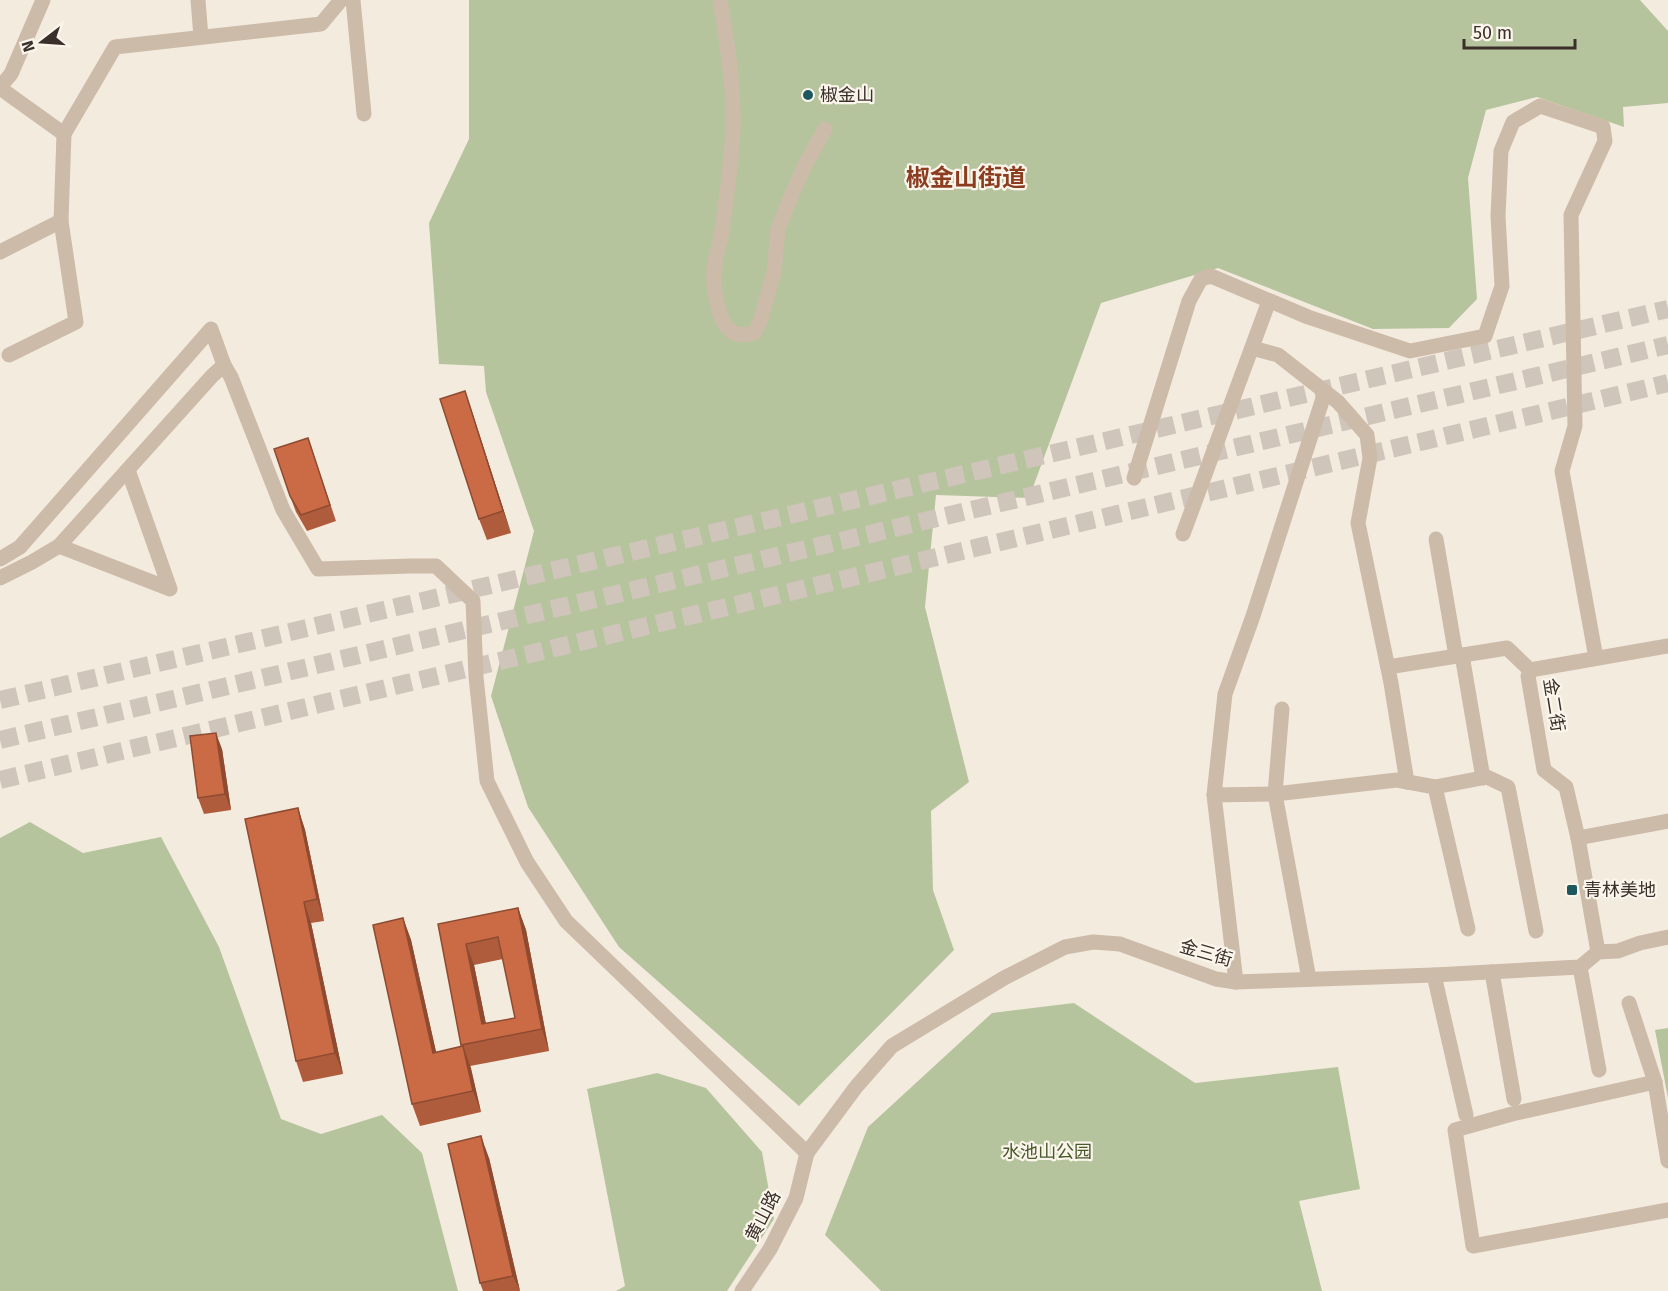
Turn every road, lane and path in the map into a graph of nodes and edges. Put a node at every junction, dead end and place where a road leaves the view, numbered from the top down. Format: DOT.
graph roads {
  1 [pos="43,0"];
  2 [pos="198,0"];
  3 [pos="341,0"];
  4 [pos="353,0"];
  5 [pos="720,0"];
  6 [pos="201,37"];
  7 [pos="0,87"];
  8 [pos="364,114"];
  9 [pos="825,129"];
  10 [pos="64,134"];
  11 [pos="61,221"];
  12 [pos="0,252"];
  13 [pos="1269,301"];
  14 [pos="1252,348"];
  15 [pos="9,355"];
  16 [pos="224,365"];
  17 [pos="1325,392"];
  18 [pos="128,470"];
  19 [pos="1134,478"];
  20 [pos="1183,534"];
  21 [pos="1436,539"];
  22 [pos="59,546"];
  23 [pos="0,559"];
  24 [pos="0,578"];
  25 [pos="1668,646"];
  26 [pos="1459,656"];
  27 [pos="1596,658"];
  28 [pos="1388,667"];
  29 [pos="1530,670"];
  30 [pos="1282,709"];
  31 [pos="1483,778"];
  32 [pos="1407,782"];
  33 [pos="1435,787"];
  34 [pos="1275,794"];
  35 [pos="1214,795"];
  36 [pos="1668,821"];
  37 [pos="1578,838"];
  38 [pos="1468,928"];
  39 [pos="1536,931"];
  40 [pos="1668,937"];
  41 [pos="1598,952"];
  42 [pos="1580,967"];
  43 [pos="1492,972"];
  44 [pos="1434,975"];
  45 [pos="1309,979"];
  46 [pos="1236,982"];
  47 [pos="1629,1004"];
  48 [pos="1599,1070"];
  49 [pos="1655,1082"];
  50 [pos="1514,1099"];
  51 [pos="1466,1115"];
  52 [pos="807,1153"];
  53 [pos="1668,1161"];
  54 [pos="1668,1210"];
  55 [pos="742,1291"];
  1 -- 7 [label="street"];
  2 -- 6 [label="street"];
  3 -- 6 [label="street"];
  4 -- 8 [label="street"];
  5 -- 9 [label="street"];
  6 -- 10 [label="street"];
  7 -- 10 [label="street"];
  10 -- 11 [label="street"];
  11 -- 12 [label="street"];
  11 -- 15 [label="street"];
  13 -- 14 [label="street"];
  13 -- 19 [label="street"];
  13 -- 27 [label="street"];
  14 -- 17 [label="street"];
  14 -- 20 [label="street"];
  16 -- 18 [label="street"];
  16 -- 23 [label="street"];
  16 -- 52 [label="street"];
  17 -- 28 [label="street"];
  17 -- 35 [label="street"];
  18 -- 22 [label="street"];
  18 -- 22 [label="street"];
  21 -- 26 [label="street"];
  22 -- 24 [label="street"];
  25 -- 27 [label="street, 金二街"];
  26 -- 28 [label="street"];
  26 -- 29 [label="street"];
  26 -- 31 [label="street"];
  27 -- 29 [label="street, 金二街"];
  28 -- 32 [label="street"];
  29 -- 37 [label="street, 金二街"];
  30 -- 34 [label="street"];
  31 -- 33 [label="street"];
  31 -- 39 [label="street"];
  32 -- 33 [label="street"];
  32 -- 34 [label="street"];
  33 -- 38 [label="street"];
  34 -- 35 [label="street"];
  34 -- 45 [label="street"];
  35 -- 46 [label="street"];
  36 -- 37 [label="street"];
  37 -- 41 [label="street, 金二街"];
  40 -- 41 [label="street"];
  41 -- 42 [label="street"];
  42 -- 43 [label="street, 金三街"];
  42 -- 48 [label="street"];
  43 -- 44 [label="street, 金三街"];
  43 -- 50 [label="street"];
  44 -- 45 [label="street, 金三街"];
  44 -- 51 [label="street"];
  45 -- 46 [label="street, 金三街"];
  46 -- 52 [label="street, 金三街"];
  47 -- 49 [label="street"];
  49 -- 53 [label="street"];
  49 -- 54 [label="street"];
  52 -- 55 [label="street, 黄山路"];
}
